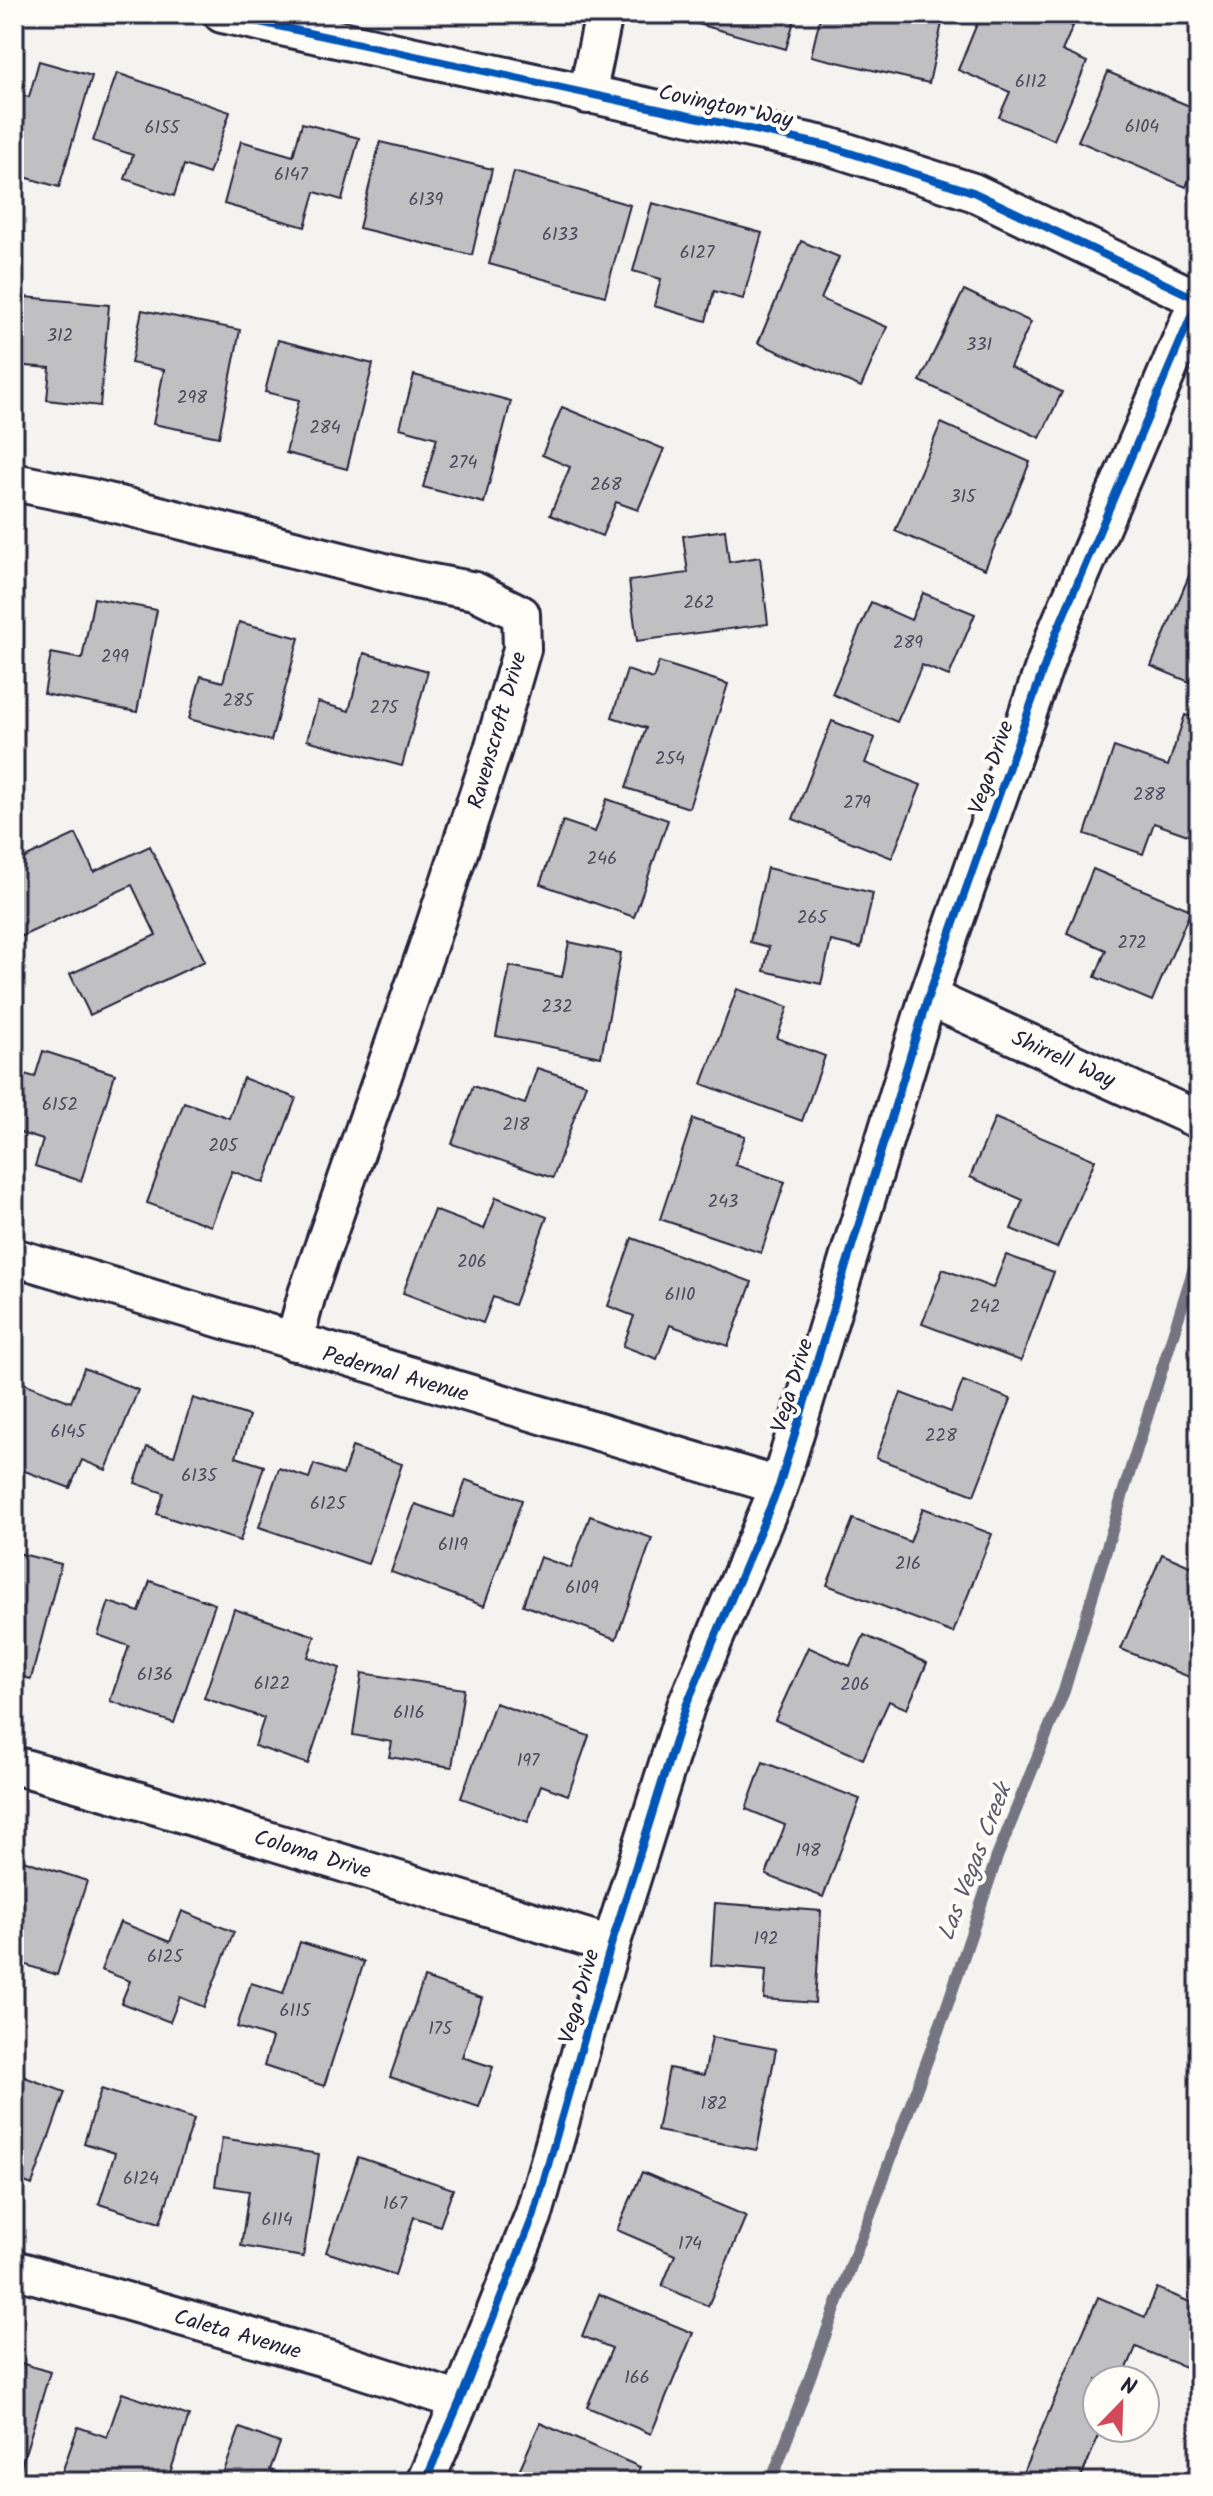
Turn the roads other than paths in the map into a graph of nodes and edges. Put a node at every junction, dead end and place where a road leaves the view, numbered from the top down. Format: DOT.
graph roads {
  1 [pos="222,14"];
  2 [pos="604,14"];
  3 [pos="587,95"];
  4 [pos="1199,300"];
  5 [pos="14,482"];
  6 [pos="928,997"];
  7 [pos="1199,1120"];
  8 [pos="14,1257"];
  9 [pos="294,1342"];
  10 [pos="779,1486"];
  11 [pos="14,1765"];
  12 [pos="611,1945"];
  13 [pos="14,2269"];
  14 [pos="460,2401"];
  15 [pos="425,2482"];
  1 -- 3 [label="street, Covington Way"];
  2 -- 3 [label="street"];
  3 -- 4 [label="street, Covington Way"];
  4 -- 6 [label="street, Vega Drive"];
  5 -- 9 [label="street, Ravenscroft Drive"];
  6 -- 7 [label="street, Shirrell Way"];
  6 -- 10 [label="street, Vega Drive"];
  8 -- 9 [label="street, Pedernal Avenue"];
  9 -- 10 [label="street, Pedernal Avenue"];
  10 -- 12 [label="street, Vega Drive"];
  11 -- 12 [label="street, Coloma Drive"];
  12 -- 14 [label="street, Vega Drive"];
  13 -- 14 [label="street, Caleta Avenue"];
  14 -- 15 [label="street, Vega Drive"];
}
